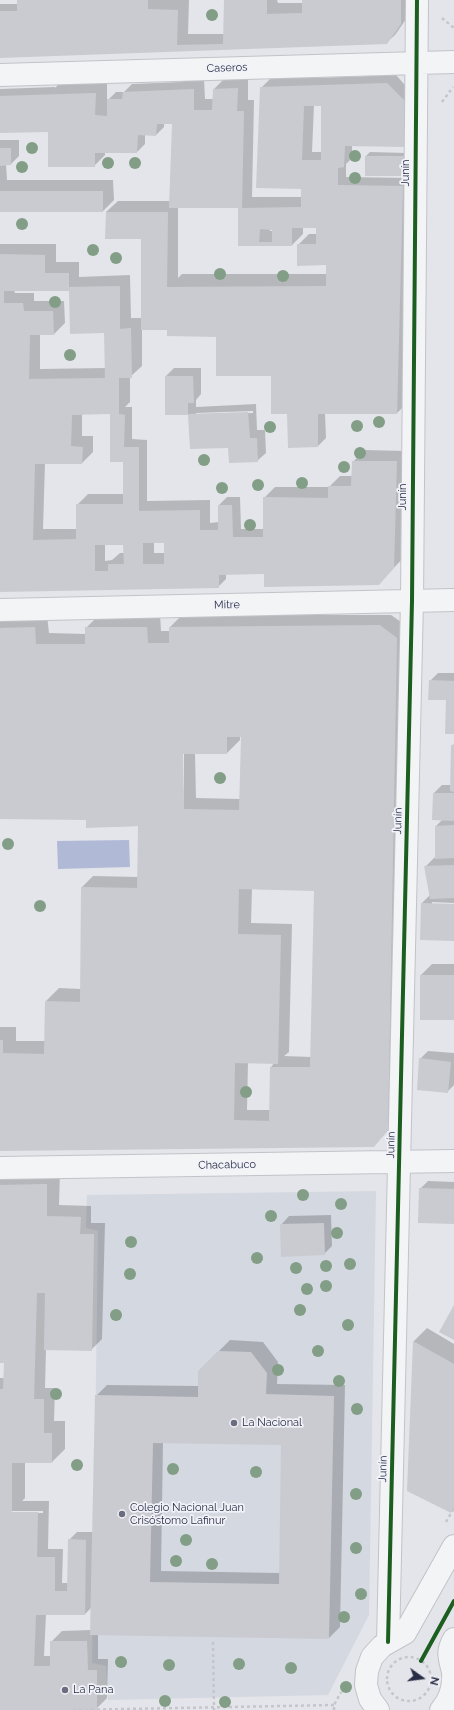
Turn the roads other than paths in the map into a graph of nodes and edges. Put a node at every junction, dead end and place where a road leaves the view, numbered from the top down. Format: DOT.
graph roads {
  1 [pos="417,0"];
  2 [pos="416,62"];
  3 [pos="454,62"];
  4 [pos="0,75"];
  5 [pos="454,600"];
  6 [pos="412,601"];
  7 [pos="0,610"];
  8 [pos="454,1161"];
  9 [pos="399,1163"];
  10 [pos="0,1168"];
  11 [pos="454,1546"];
  12 [pos="454,1639"];
  13 [pos="388,1642"];
  14 [pos="378,1710"];
  15 [pos="441,1710"];
  1 -- 2 [label="street, Junín"];
  2 -- 3 [label="street, Caseros"];
  2 -- 4 [label="street, Caseros"];
  2 -- 6 [label="street, Junín"];
  5 -- 6 [label="street, Mitre"];
  6 -- 7 [label="street, Mitre"];
  6 -- 9 [label="street, Junín"];
  8 -- 9 [label="street, Chacabuco"];
  9 -- 10 [label="street, Chacabuco"];
  9 -- 13 [label="street, Junín"];
  11 -- 13 [label="street"];
  12 -- 15 [label="street"];
  13 -- 14 [label="street"];
}
